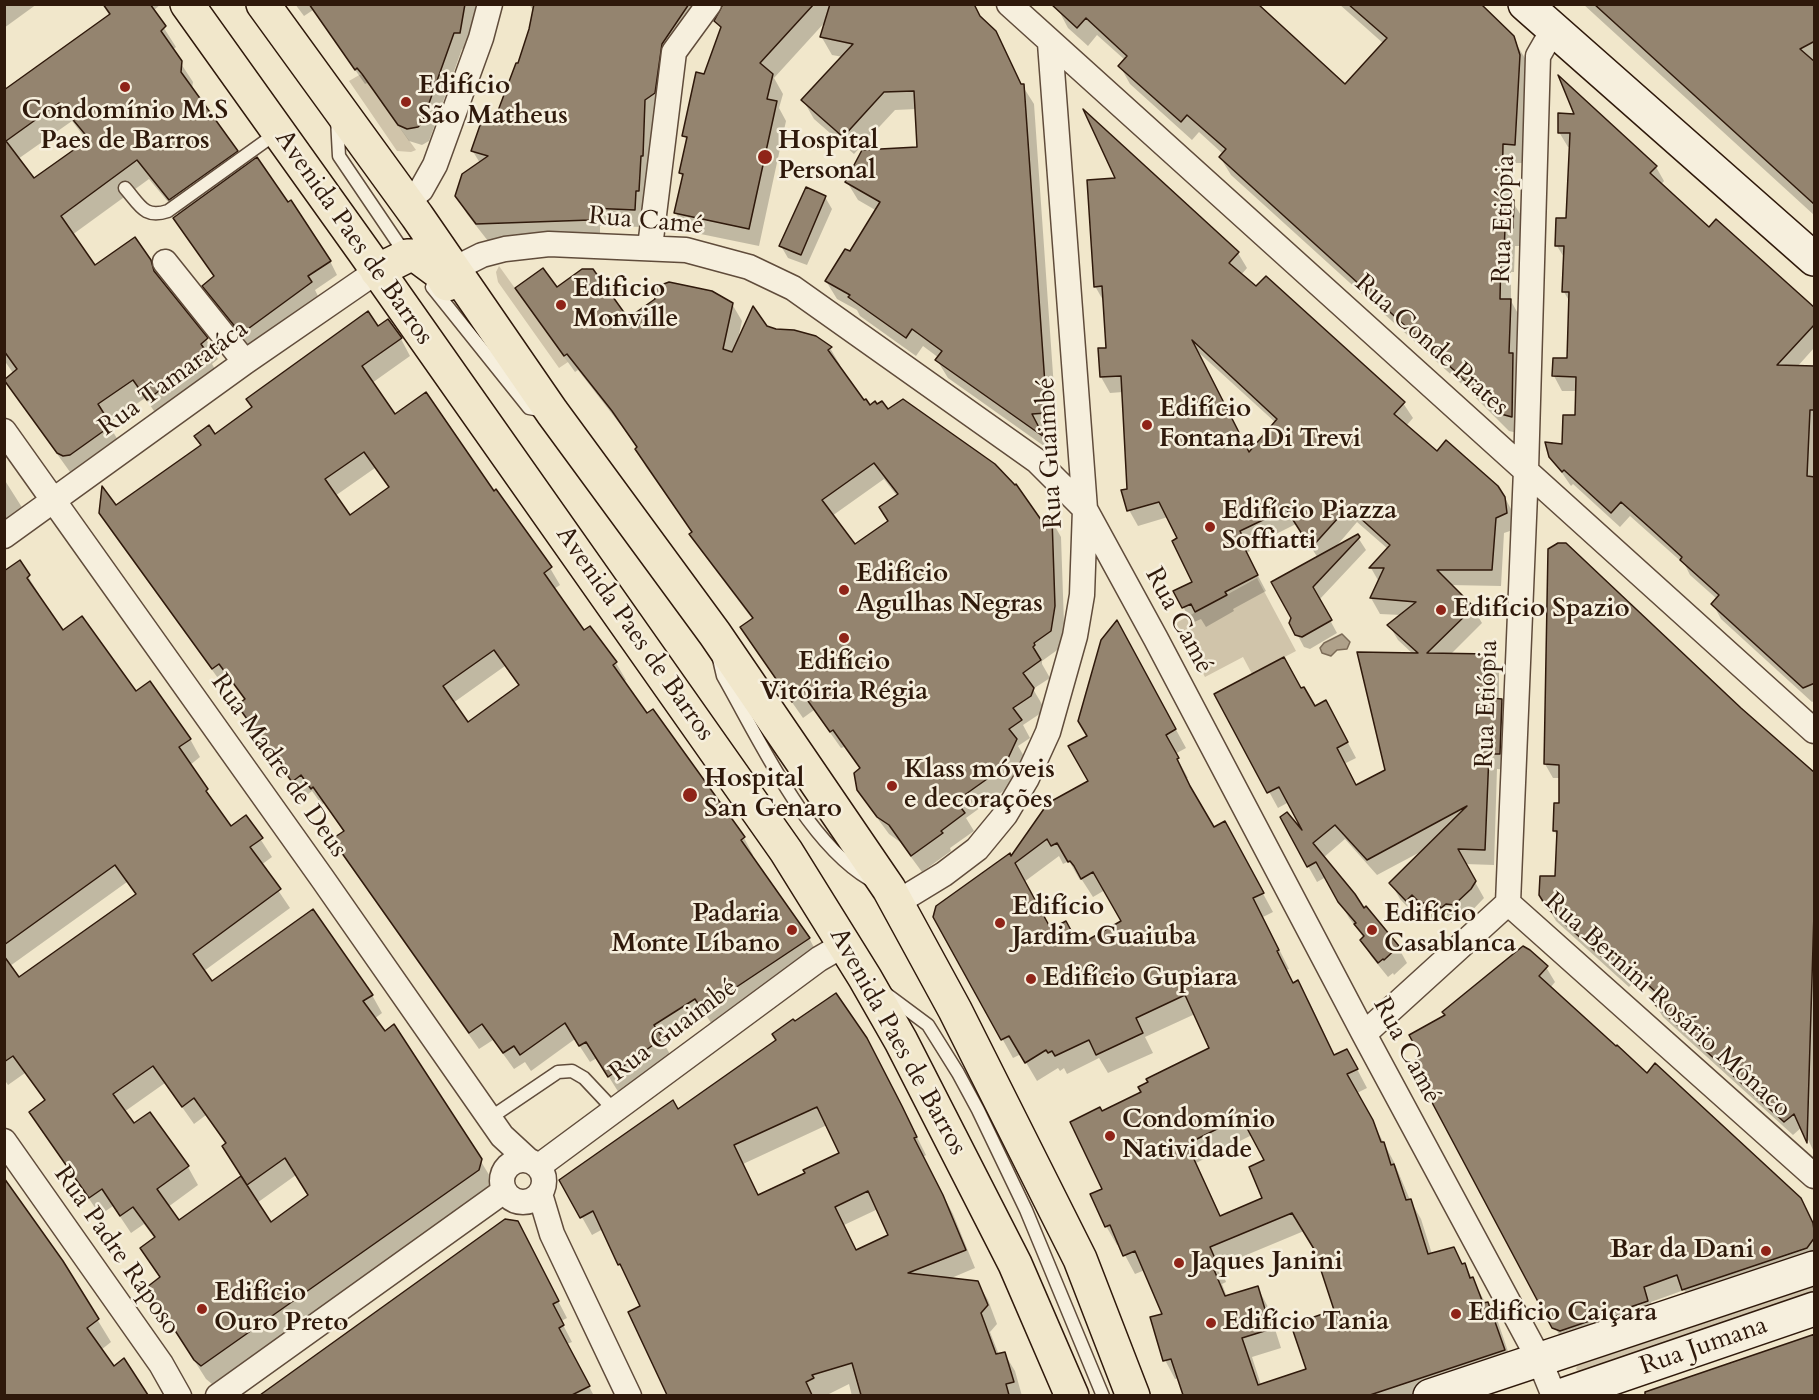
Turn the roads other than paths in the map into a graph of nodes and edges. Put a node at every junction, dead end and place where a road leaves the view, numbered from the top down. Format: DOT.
graph roads {
  1 [pos="187,4"];
  2 [pos="263,4"];
  3 [pos="490,4"];
  4 [pos="709,4"];
  5 [pos="1009,4"];
  6 [pos="1525,4"];
  7 [pos="1553,30"];
  8 [pos="1050,42"];
  9 [pos="337,107"];
  10 [pos="278,132"];
  11 [pos="125,188"];
  12 [pos="406,202"];
  13 [pos="650,247"];
  14 [pos="407,256"];
  15 [pos="1815,259"];
  16 [pos="165,262"];
  17 [pos="454,269"];
  18 [pos="377,271"];
  19 [pos="245,362"];
  20 [pos="552,412"];
  21 [pos="4,431"];
  22 [pos="1526,470"];
  23 [pos="54,501"];
  24 [pos="1085,509"];
  25 [pos="4,536"];
  26 [pos="1815,731"];
  27 [pos="893,896"];
  28 [pos="1508,903"];
  29 [pos="845,944"];
  30 [pos="865,978"];
  31 [pos="1364,1034"];
  32 [pos="615,1111"];
  33 [pos="496,1127"];
  34 [pos="4,1141"];
  35 [pos="534,1163"];
  36 [pos="1815,1176"];
  37 [pos="517,1190"];
  38 [pos="1815,1268"];
  39 [pos="1815,1309"];
  40 [pos="1539,1359"];
  41 [pos="179,1395"];
  42 [pos="218,1395"];
  43 [pos="629,1395"];
  44 [pos="1072,1395"];
  45 [pos="1103,1395"];
  46 [pos="1133,1395"];
  47 [pos="1430,1395"];
  48 [pos="1554,1395"];
  49 [pos="1560,1395"];
  1 -- 10 [label="main road, Avenida Paes de Barros"];
  2 -- 9 [label="main road"];
  3 -- 12 [label="street"];
  4 -- 13 [label="street"];
  5 -- 8 [label="street, Rua Conde Prates"];
  6 -- 7 [label="main road"];
  7 -- 15 [label="main road"];
  7 -- 22 [label="street, Rua Etiópia"];
  8 -- 22 [label="street, Rua Conde Prates"];
  8 -- 24 [label="street, Rua Guaimbé"];
  9 -- 12 [label="main road"];
  9 -- 14 [label="lane"];
  10 -- 11 [label="lane"];
  10 -- 18 [label="main road, Avenida Paes de Barros"];
  12 -- 17 [label="main road"];
  13 -- 17 [label="street, Rua Camé"];
  13 -- 24 [label="street, Rua Camé"];
  14 -- 18 [label="main road"];
  14 -- 20 [label="main road"];
  16 -- 19 [label="street"];
  17 -- 20 [label="main road"];
  18 -- 19 [label="street, Rua Tamaratáca"];
  18 -- 29 [label="main road, Avenida Paes de Barros"];
  19 -- 23 [label="street, Rua Tamaratáca"];
  20 -- 27 [label="main road"];
  21 -- 23 [label="street, Rua Madre de Deus"];
  22 -- 26 [label="street, Rua Conde Prates"];
  22 -- 28 [label="street, Rua Etiópia"];
  23 -- 25 [label="street, Rua Tamaratáca"];
  23 -- 33 [label="street, Rua Madre de Deus"];
  24 -- 27 [label="street, Rua Guaimbé"];
  24 -- 31 [label="street, Rua Camé"];
  27 -- 46 [label="main road"];
  28 -- 31 [label="street"];
  28 -- 36 [label="street, Rua Bernini Rosário Mônaco"];
  29 -- 30 [label="main road, Avenida Paes de Barros"];
  29 -- 32 [label="street, Rua Guaimbé"];
  30 -- 44 [label="main road, Avenida Paes de Barros"];
  30 -- 45 [label="lane"];
  31 -- 40 [label="street, Rua Camé"];
  32 -- 33 [label="lane"];
  32 -- 35 [label="street, Rua Guaimbé"];
  33 -- 35 [label="street, Rua Madre de Deus"];
  33 -- 37 [label="street"];
  34 -- 41 [label="street, Rua Padre Raposo"];
  35 -- 37 [label="street"];
  35 -- 37 [label="street, Rua Guaimbé"];
  37 -- 42 [label="street"];
  37 -- 43 [label="street"];
  38 -- 40 [label="main road, Rua Jumana"];
  39 -- 49 [label="main road, Rua Jumana"];
  40 -- 47 [label="main road, Rua Jumana"];
  40 -- 48 [label="street, Rua Camé"];
}
